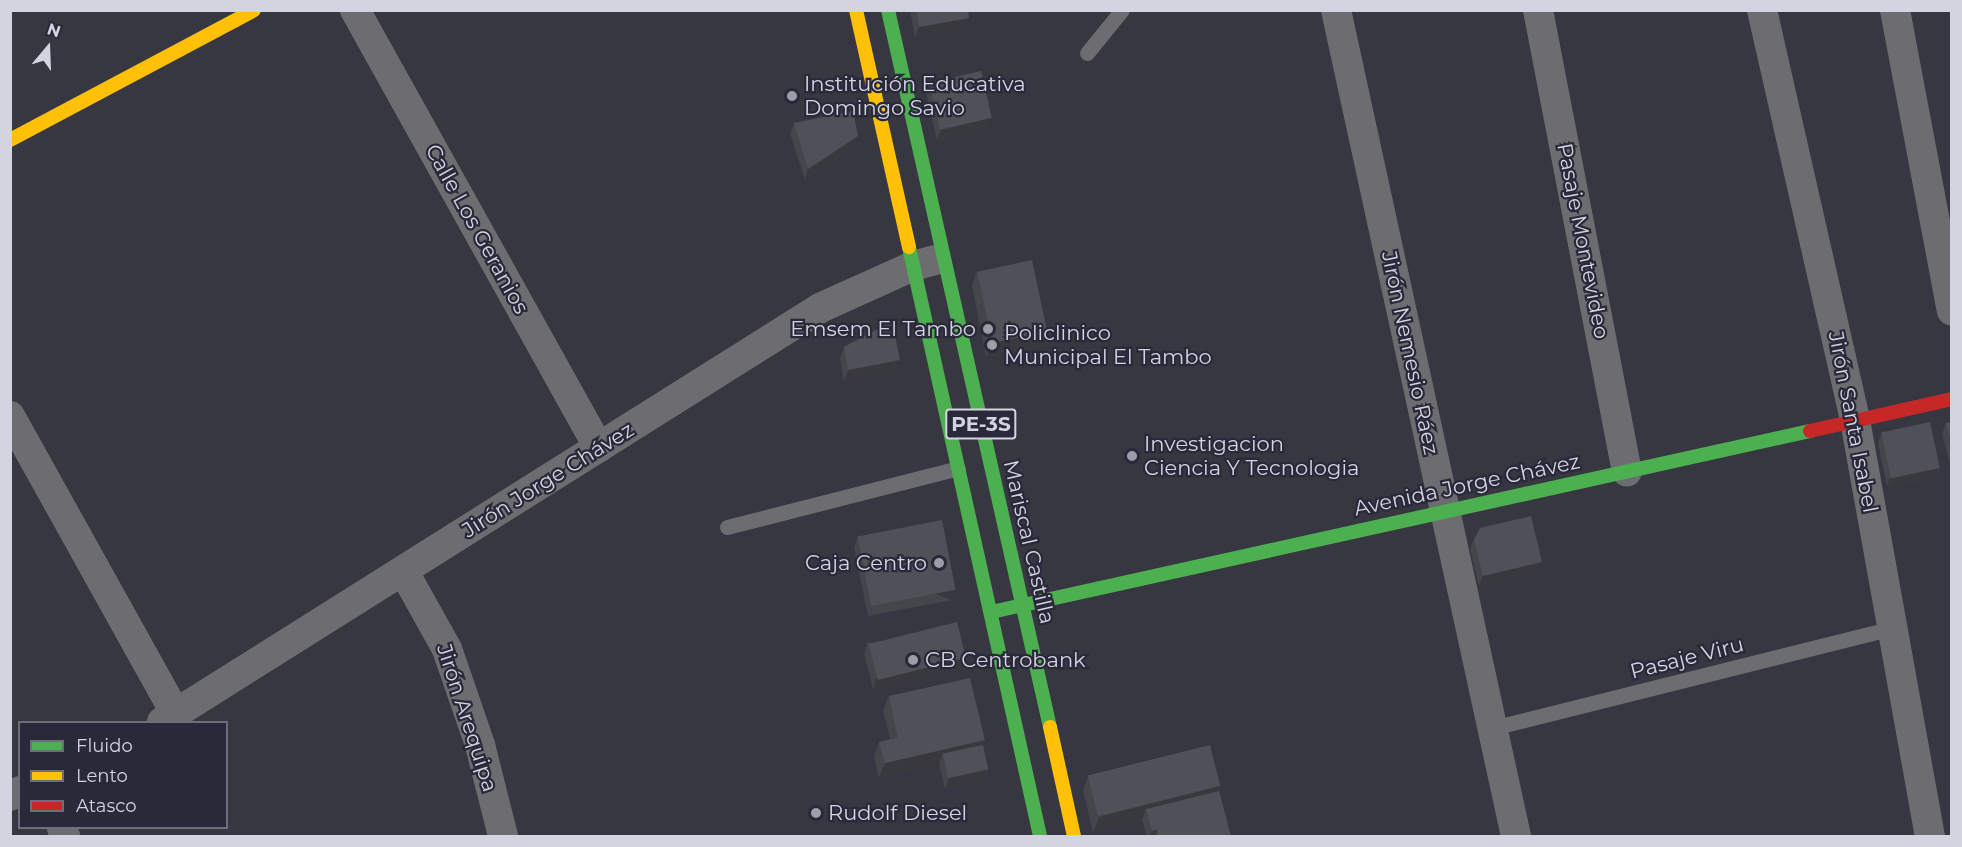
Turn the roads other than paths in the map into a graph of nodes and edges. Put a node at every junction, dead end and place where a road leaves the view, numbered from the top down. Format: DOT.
graph roads {
  1 [pos="254,10"];
  2 [pos="355,10"];
  3 [pos="856,10"];
  4 [pos="888,10"];
  5 [pos="1122,10"];
  6 [pos="1336,10"];
  7 [pos="1538,10"];
  8 [pos="1762,10"];
  9 [pos="1895,10"];
  10 [pos="1087,53"];
  11 [pos="10,140"];
  12 [pos="944,258"];
  13 [pos="913,266"];
  14 [pos="1952,311"];
  15 [pos="1952,399"];
  16 [pos="10,416"];
  17 [pos="1855,420"];
  18 [pos="599,448"];
  19 [pos="958,468"];
  20 [pos="1628,471"];
  21 [pos="1445,512"];
  22 [pos="727,526"];
  23 [pos="404,572"];
  24 [pos="1022,605"];
  25 [pos="991,612"];
  26 [pos="1893,628"];
  27 [pos="169,719"];
  28 [pos="1492,728"];
  29 [pos="503,837"];
  30 [pos="1040,837"];
  31 [pos="1074,837"];
  32 [pos="1516,837"];
  33 [pos="1930,837"];
  1 -- 11 [label="main road"];
  2 -- 18 [label="street, Calle Los Geranios"];
  3 -- 13 [label="main road, PE-3S"];
  4 -- 12 [label="main road, Mariscal Castilla / PE-3S"];
  5 -- 10 [label="lane"];
  6 -- 21 [label="street, Jirón Nemesio Ráez"];
  7 -- 20 [label="street, Pasaje Montevideo"];
  8 -- 17 [label="street, Jirón Santa Isabel"];
  9 -- 14 [label="street"];
  12 -- 13 [label="street, Jirón Jorge Chávez"];
  12 -- 24 [label="main road, Mariscal Castilla / PE-3S"];
  13 -- 18 [label="street, Jirón Jorge Chávez"];
  13 -- 19 [label="main road, PE-3S"];
  15 -- 17 [label="main road, Avenida Jorge Chávez"];
  16 -- 27 [label="street"];
  17 -- 20 [label="main road, Avenida Jorge Chávez"];
  17 -- 26 [label="street, Jirón Santa Isabel"];
  18 -- 23 [label="street, Jirón Jorge Chávez"];
  19 -- 22 [label="lane"];
  19 -- 25 [label="main road, PE-3S"];
  20 -- 21 [label="main road, Avenida Jorge Chávez"];
  21 -- 24 [label="main road, Avenida Jorge Chávez"];
  21 -- 28 [label="street, Jirón Nemesio Ráez"];
  23 -- 27 [label="street, Jirón Jorge Chávez"];
  23 -- 29 [label="street, Jirón Arequipa"];
  24 -- 25 [label="main road, Avenida Jorge Chávez"];
  24 -- 31 [label="main road, Mariscal Castilla / PE-3S"];
  25 -- 30 [label="main road, PE-3S"];
  26 -- 28 [label="lane, Pasaje Viru"];
  26 -- 33 [label="street, Jirón Santa Isabel"];
  28 -- 32 [label="street, Jirón Nemesio Ráez"];
}
